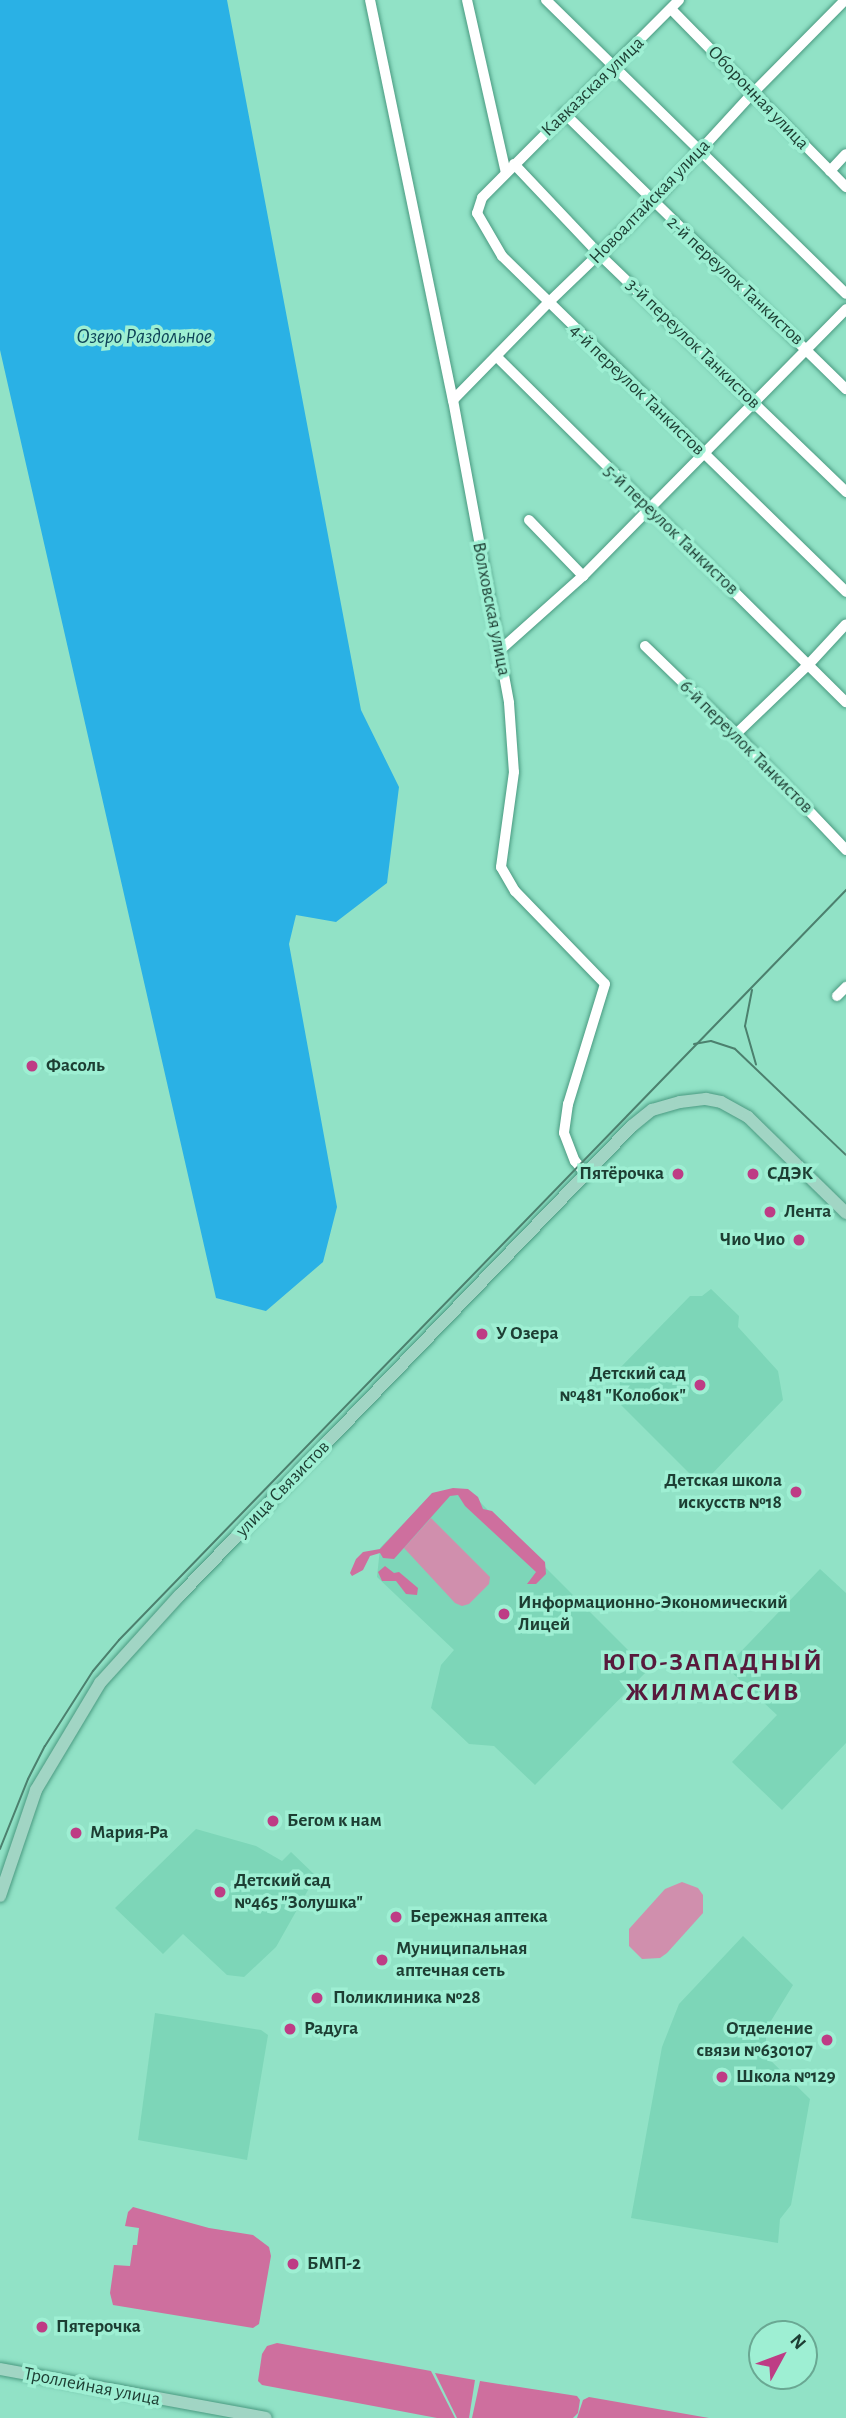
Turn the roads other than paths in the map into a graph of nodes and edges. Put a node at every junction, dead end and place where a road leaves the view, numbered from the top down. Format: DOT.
graph roads {
  1 [pos="370,0"];
  2 [pos="467,0"];
  3 [pos="546,0"];
  4 [pos="679,0"];
  5 [pos="845,0"];
  6 [pos="671,9"];
  7 [pos="615,67"];
  8 [pos="752,94"];
  9 [pos="564,114"];
  10 [pos="700,151"];
  11 [pos="846,154"];
  12 [pos="514,164"];
  13 [pos="830,171"];
  14 [pos="506,173"];
  15 [pos="846,187"];
  16 [pos="652,203"];
  17 [pos="600,255"];
  18 [pos="846,294"];
  19 [pos="548,303"];
  20 [pos="846,309"];
  21 [pos="807,349"];
  22 [pos="497,357"];
  23 [pos="846,389"];
  24 [pos="453,400"];
  25 [pos="754,402"];
  26 [pos="702,454"];
  27 [pos="846,492"];
  28 [pos="648,509"];
  29 [pos="529,520"];
  30 [pos="583,576"];
  31 [pos="846,592"];
  32 [pos="846,624"];
  33 [pos="645,646"];
  34 [pos="499,651"];
  35 [pos="809,664"];
  36 [pos="846,702"];
  37 [pos="736,734"];
  38 [pos="846,850"];
  39 [pos="846,987"];
  40 [pos="837,996"];
  41 [pos="586,1174"];
  42 [pos="846,1213"];
  43 [pos="0,1896"];
  44 [pos="0,2369"];
  45 [pos="267,2418"];
  1 -- 24 [label="street, Волховская улица"];
  2 -- 14 [label="street"];
  3 -- 7 [label="street"];
  4 -- 6 [label="street, Кавказская улица"];
  5 -- 8 [label="street, Новоалтайская улица"];
  6 -- 7 [label="street, Кавказская улица"];
  6 -- 8 [label="street, Оборонная улица"];
  7 -- 9 [label="street, Кавказская улица"];
  7 -- 10 [label="street"];
  8 -- 10 [label="street, Новоалтайская улица"];
  8 -- 13 [label="street, Оборонная улица"];
  9 -- 12 [label="street, Кавказская улица"];
  9 -- 16 [label="street, 2-й переулок Танкистов"];
  10 -- 16 [label="street, Новоалтайская улица"];
  10 -- 18 [label="street"];
  11 -- 13 [label="street"];
  12 -- 14 [label="street, Кавказская улица"];
  12 -- 17 [label="street, 3-й переулок Танкистов"];
  13 -- 15 [label="street, Оборонная улица"];
  14 -- 19 [label="street, 4-й переулок Танкистов"];
  16 -- 17 [label="street, Новоалтайская улица"];
  16 -- 21 [label="street, 2-й переулок Танкистов"];
  17 -- 19 [label="street, Новоалтайская улица"];
  17 -- 25 [label="street, 3-й переулок Танкистов"];
  19 -- 22 [label="street, Новоалтайская улица"];
  19 -- 26 [label="street, 4-й переулок Танкистов"];
  20 -- 21 [label="street"];
  21 -- 23 [label="street, 2-й переулок Танкистов"];
  21 -- 25 [label="street"];
  22 -- 24 [label="street, Новоалтайская улица"];
  22 -- 28 [label="street, 5-й переулок Танкистов"];
  24 -- 34 [label="street, Волховская улица"];
  25 -- 26 [label="street"];
  25 -- 27 [label="street, 3-й переулок Танкистов"];
  26 -- 28 [label="street"];
  26 -- 31 [label="street, 4-й переулок Танкистов"];
  28 -- 30 [label="street"];
  28 -- 35 [label="street, 5-й переулок Танкистов"];
  29 -- 30 [label="street"];
  30 -- 34 [label="street"];
  32 -- 35 [label="street"];
  33 -- 37 [label="street, 6-й переулок Танкистов"];
  34 -- 41 [label="street, Волховская улица"];
  35 -- 36 [label="street, 5-й переулок Танкистов"];
  35 -- 37 [label="street"];
  37 -- 38 [label="street, 6-й переулок Танкистов"];
  39 -- 40 [label="street"];
  41 -- 42 [label="main road, улица Связистов"];
  41 -- 43 [label="main road, улица Связистов"];
  44 -- 45 [label="main road, Троллейная улица"];
}
